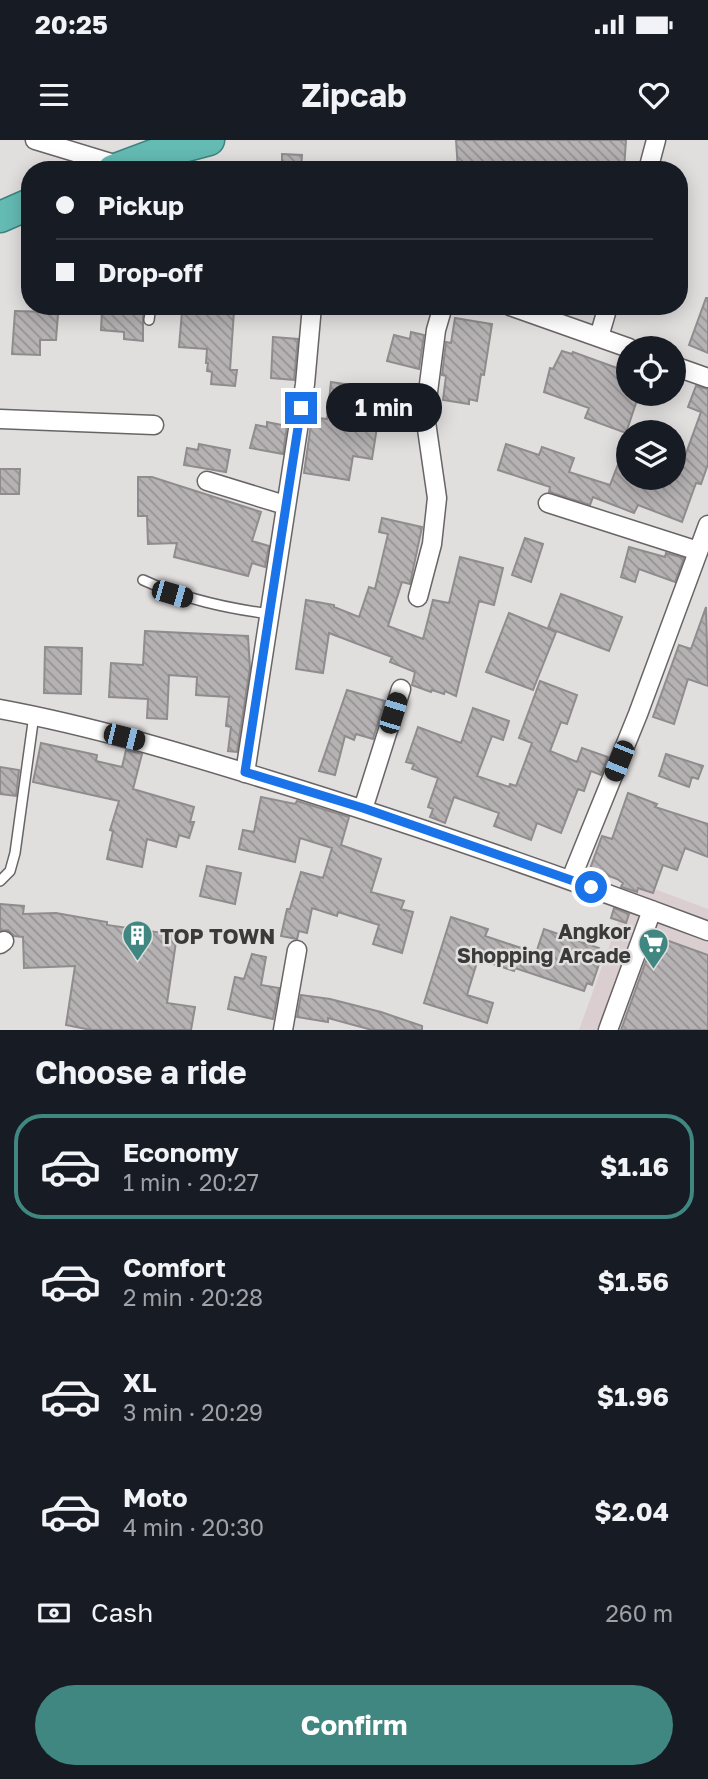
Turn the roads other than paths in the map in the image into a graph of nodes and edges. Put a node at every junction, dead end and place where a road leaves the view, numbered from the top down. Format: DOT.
graph roads {
  1 [pos="35,140"];
  2 [pos="209,140"];
  3 [pos="656,140"];
  4 [pos="133,160"];
  5 [pos="650,161"];
  6 [pos="21,208"];
  7 [pos="0,217"];
  8 [pos="150,315"];
  9 [pos="311,315"];
  10 [pos="440,315"];
  11 [pos="536,315"];
  12 [pos="606,315"];
  13 [pos="149,320"];
  14 [pos="600,337"];
  15 [pos="616,343"];
  16 [pos="686,370"];
  17 [pos="708,378"];
  18 [pos="0,419"];
  19 [pos="154,425"];
  20 [pos="207,481"];
  21 [pos="548,503"];
  22 [pos="285,505"];
  23 [pos="708,525"];
  24 [pos="698,551"];
  25 [pos="143,580"];
  26 [pos="418,597"];
  27 [pos="270,614"];
  28 [pos="401,689"];
  29 [pos="0,709"];
  30 [pos="34,715"];
  31 [pos="245,772"];
  32 [pos="363,808"];
  33 [pos="571,879"];
  34 [pos="0,881"];
  35 [pos="652,910"];
  36 [pos="708,931"];
  37 [pos="297,950"];
  38 [pos="283,1030"];
  39 [pos="608,1030"];
  1 -- 4 [label="street"];
  2 -- 4 [label="highway"];
  3 -- 5 [label="street"];
  6 -- 7 [label="highway"];
  8 -- 13 [label="lane"];
  9 -- 22 [label="street"];
  10 -- 26 [label="street"];
  11 -- 14 [label="street"];
  12 -- 14 [label="street"];
  14 -- 15 [label="street"];
  16 -- 17 [label="street"];
  18 -- 19 [label="street"];
  20 -- 22 [label="street"];
  21 -- 24 [label="street"];
  22 -- 27 [label="street"];
  23 -- 24 [label="street"];
  24 -- 33 [label="street"];
  25 -- 27 [label="lane"];
  27 -- 31 [label="street"];
  28 -- 32 [label="street"];
  29 -- 30 [label="street"];
  30 -- 31 [label="street"];
  30 -- 34 [label="lane"];
  31 -- 32 [label="street"];
  32 -- 33 [label="street"];
  33 -- 35 [label="street"];
  35 -- 36 [label="street"];
  35 -- 39 [label="street"];
  37 -- 38 [label="street"];
}
